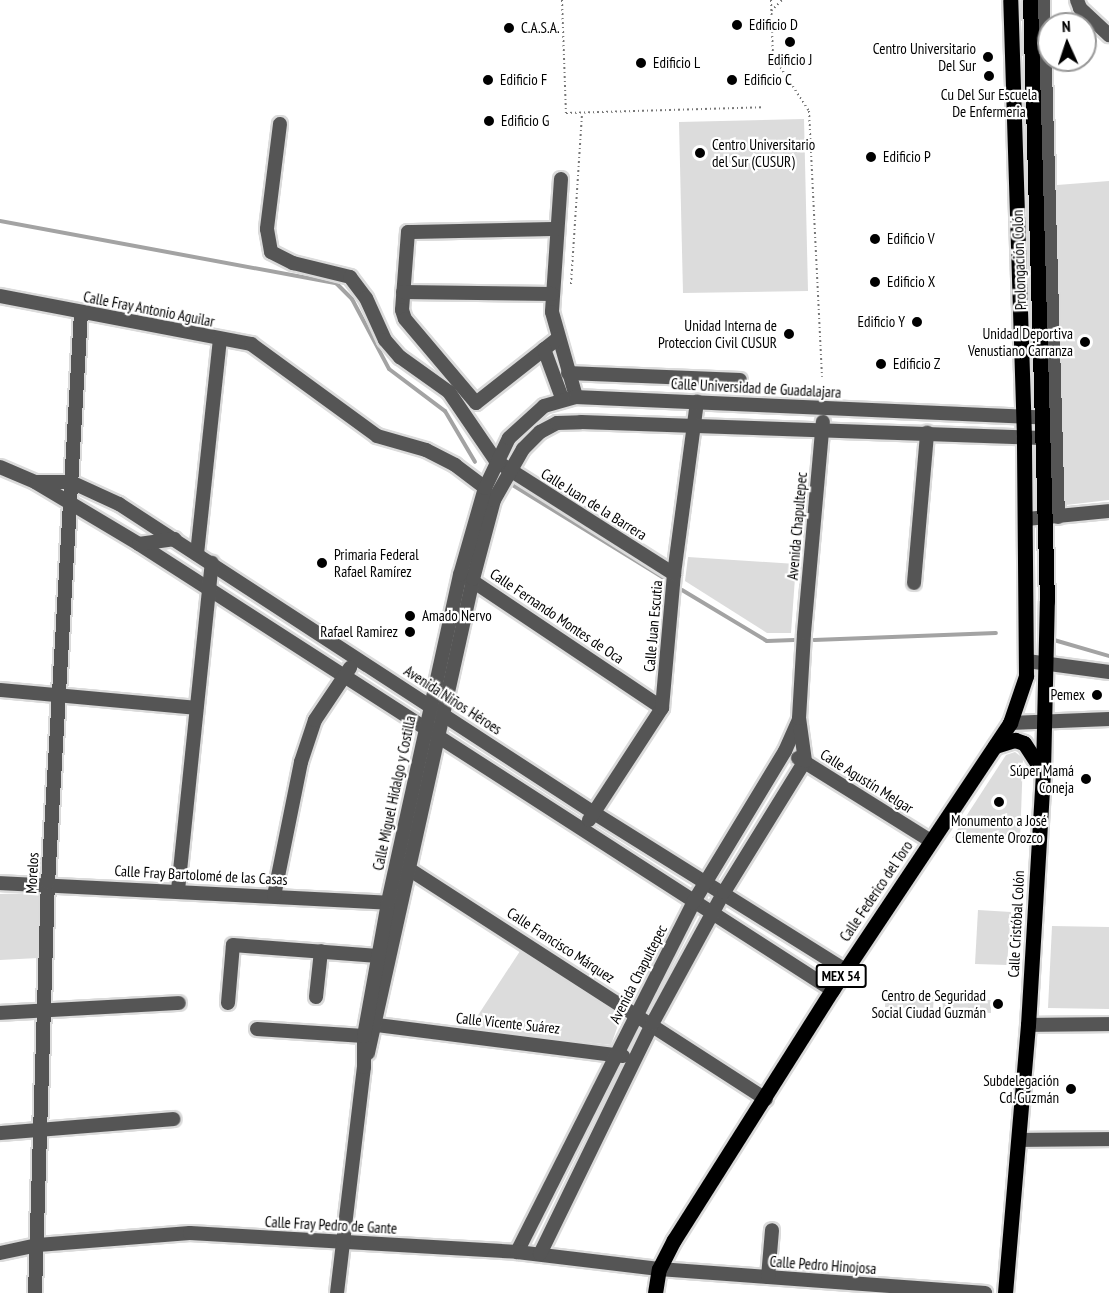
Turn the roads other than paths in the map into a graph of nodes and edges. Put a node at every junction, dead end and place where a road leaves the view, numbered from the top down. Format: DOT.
graph roads {
  1 [pos="1010,0"];
  2 [pos="1030,0"];
  3 [pos="1043,0"];
  4 [pos="1077,0"];
  5 [pos="1109,35"];
  6 [pos="279,123"];
  7 [pos="561,179"];
  8 [pos="557,229"];
  9 [pos="403,292"];
  10 [pos="552,294"];
  11 [pos="0,296"];
  12 [pos="81,313"];
  13 [pos="220,339"];
  14 [pos="557,339"];
  15 [pos="544,349"];
  16 [pos="568,373"];
  17 [pos="664,376"];
  18 [pos="740,380"];
  19 [pos="569,397"];
  20 [pos="663,401"];
  21 [pos="697,402"];
  22 [pos="824,408"];
  23 [pos="1023,416"];
  24 [pos="1042,417"];
  25 [pos="696,426"];
  26 [pos="823,429"];
  27 [pos="927,433"];
  28 [pos="1024,437"];
  29 [pos="1042,438"];
  30 [pos="496,461"];
  31 [pos="0,467"];
  32 [pos="509,471"];
  33 [pos="35,482"];
  34 [pos="71,482"];
  35 [pos="485,488"];
  36 [pos="70,503"];
  37 [pos="1109,511"];
  38 [pos="1052,517"];
  39 [pos="1026,519"];
  40 [pos="175,539"];
  41 [pos="139,544"];
  42 [pos="197,554"];
  43 [pos="212,563"];
  44 [pos="674,574"];
  45 [pos="466,577"];
  46 [pos="914,583"];
  47 [pos="208,590"];
  48 [pos="356,660"];
  49 [pos="1027,661"];
  50 [pos="1046,663"];
  51 [pos="1109,672"];
  52 [pos="345,675"];
  53 [pos="0,690"];
  54 [pos="59,696"];
  55 [pos="430,704"];
  56 [pos="196,708"];
  57 [pos="662,708"];
  58 [pos="444,712"];
  59 [pos="799,718"];
  60 [pos="1109,719"];
  61 [pos="1010,723"];
  62 [pos="1044,723"];
  63 [pos="424,727"];
  64 [pos="439,736"];
  65 [pos="995,746"];
  66 [pos="785,751"];
  67 [pos="805,761"];
  68 [pos="1043,771"];
  69 [pos="594,813"];
  70 [pos="582,829"];
  71 [pos="931,841"];
  72 [pos="402,864"];
  73 [pos="705,881"];
  74 [pos="0,883"];
  75 [pos="48,883"];
  76 [pos="178,891"];
  77 [pos="724,892"];
  78 [pos="274,896"];
  79 [pos="394,903"];
  80 [pos="693,903"];
  81 [pos="711,914"];
  82 [pos="321,951"];
  83 [pos="378,956"];
  84 [pos="845,970"];
  85 [pos="832,990"];
  86 [pos="316,997"];
  87 [pos="179,1003"];
  88 [pos="228,1003"];
  89 [pos="45,1011"];
  90 [pos="0,1013"];
  91 [pos="636,1014"];
  92 [pos="652,1024"];
  93 [pos="1109,1024"];
  94 [pos="377,1025"];
  95 [pos="1028,1025"];
  96 [pos="257,1029"];
  97 [pos="364,1036"];
  98 [pos="616,1052"];
  99 [pos="633,1061"];
  100 [pos="364,1067"];
  101 [pos="766,1099"];
  102 [pos="173,1119"];
  103 [pos="41,1128"];
  104 [pos="0,1133"];
  105 [pos="1109,1138"];
  106 [pos="1020,1140"];
  107 [pos="772,1230"];
  108 [pos="342,1242"];
  109 [pos="38,1245"];
  110 [pos="517,1252"];
  111 [pos="0,1253"];
  112 [pos="540,1254"];
  113 [pos="659,1269"];
  114 [pos="768,1277"];
  115 [pos="827,1287"];
  116 [pos="35,1293"];
  117 [pos="337,1293"];
  118 [pos="655,1293"];
  119 [pos="985,1293"];
  120 [pos="1005,1293"];
  1 -- 23 [label="main road, Prolongación Colón / MEX 54"];
  2 -- 24 [label="main road, Prolongación Colón"];
  3 -- 38 [label="street, Prolongación Colón"];
  4 -- 5 [label="street"];
  6 -- 30 [label="street, Calle Juan de la Barrera"];
  7 -- 8 [label="street"];
  8 -- 9 [label="street"];
  8 -- 10 [label="street"];
  9 -- 10 [label="street"];
  9 -- 15 [label="street"];
  10 -- 14 [label="street"];
  11 -- 12 [label="street, Calle Fray Antonio Aguilar"];
  12 -- 13 [label="street, Calle Fray Antonio Aguilar"];
  12 -- 34 [label="street, Morelos"];
  13 -- 35 [label="street"];
  13 -- 42 [label="street, Calle Fray Antonio Aguilar"];
  14 -- 15 [label="street"];
  14 -- 16 [label="street"];
  15 -- 19 [label="street"];
  16 -- 17 [label="street"];
  16 -- 19 [label="street"];
  17 -- 18 [label="street"];
  17 -- 20 [label="street"];
  19 -- 20 [label="street, Calle Universidad de Guadalajara"];
  19 -- 30 [label="street"];
  20 -- 21 [label="street, Calle Universidad de Guadalajara"];
  21 -- 22 [label="street, Calle Universidad de Guadalajara"];
  21 -- 25 [label="street, Calle Juan Escutia"];
  22 -- 23 [label="street, Calle Universidad de Guadalajara"];
  22 -- 26 [label="street, Avenida Chapultepec"];
  23 -- 24 [label="street, Calle Universidad de Guadalajara"];
  23 -- 28 [label="main road, Prolongación Colón / MEX 54"];
  24 -- 29 [label="main road, Prolongación Colón"];
  25 -- 26 [label="street"];
  25 -- 32 [label="street"];
  25 -- 44 [label="street, Calle Juan Escutia"];
  26 -- 27 [label="street"];
  26 -- 59 [label="street, Avenida Chapultepec"];
  27 -- 28 [label="street"];
  27 -- 46 [label="street"];
  28 -- 29 [label="street"];
  28 -- 39 [label="main road, Prolongación Colón / MEX 54"];
  29 -- 38 [label="main road, Prolongación Colón"];
  30 -- 32 [label="street, Calle Juan de la Barrera"];
  30 -- 35 [label="street, Calle Miguel Hidalgo y Costilla"];
  31 -- 33 [label="street, Avenida Niños Héroes"];
  32 -- 44 [label="street, Calle Juan de la Barrera"];
  32 -- 45 [label="street, Calle Miguel Hidalgo y Costilla"];
  33 -- 34 [label="street, Avenida Niños Héroes"];
  33 -- 36 [label="street, Avenida Niños Héroes"];
  34 -- 36 [label="street, Morelos"];
  34 -- 40 [label="street, Avenida Niños Héroes"];
  35 -- 45 [label="street, Calle Miguel Hidalgo y Costilla"];
  36 -- 41 [label="street, Avenida Niños Héroes"];
  36 -- 54 [label="street, Morelos"];
  37 -- 38 [label="street"];
  38 -- 39 [label="street"];
  38 -- 50 [label="main road, Prolongación Colón"];
  39 -- 49 [label="main road, Prolongación Colón / MEX 54"];
  40 -- 41 [label="street"];
  40 -- 42 [label="street, Avenida Niños Héroes"];
  41 -- 47 [label="street, Avenida Niños Héroes"];
  42 -- 43 [label="street, Avenida Niños Héroes"];
  43 -- 47 [label="street"];
  43 -- 48 [label="street, Avenida Niños Héroes"];
  44 -- 57 [label="street, Calle Juan Escutia"];
  45 -- 55 [label="street, Calle Miguel Hidalgo y Costilla"];
  45 -- 57 [label="street, Calle Fernando Montes de Oca"];
  45 -- 58 [label="street, Calle Miguel Hidalgo y Costilla"];
  47 -- 52 [label="street, Avenida Niños Héroes"];
  47 -- 56 [label="street"];
  48 -- 52 [label="street"];
  48 -- 55 [label="street, Avenida Niños Héroes"];
  49 -- 50 [label="street"];
  49 -- 61 [label="main road, Calle Federico del Toro / MEX 54"];
  50 -- 51 [label="street"];
  50 -- 62 [label="main road, Calle Cristóbal Colón"];
  52 -- 63 [label="street, Avenida Niños Héroes"];
  52 -- 78 [label="street"];
  53 -- 54 [label="street"];
  54 -- 56 [label="street"];
  54 -- 75 [label="street, Morelos"];
  55 -- 58 [label="street, Avenida Niños Héroes"];
  55 -- 63 [label="street, Calle Miguel Hidalgo y Costilla"];
  56 -- 76 [label="street"];
  57 -- 69 [label="street, Calle Juan Escutia"];
  58 -- 64 [label="street, Calle Miguel Hidalgo y Costilla"];
  58 -- 69 [label="street, Avenida Niños Héroes"];
  59 -- 66 [label="street, Avenida Chapultepec"];
  59 -- 67 [label="street, Avenida Chapultepec"];
  60 -- 62 [label="street"];
  61 -- 62 [label="street"];
  61 -- 65 [label="main road, Calle Federico del Toro / MEX 54"];
  62 -- 68 [label="main road, Calle Cristóbal Colón"];
  63 -- 64 [label="street, Avenida Niños Héroes"];
  63 -- 72 [label="street, Calle Miguel Hidalgo y Costilla"];
  64 -- 70 [label="street, Avenida Niños Héroes"];
  64 -- 72 [label="street, Calle Miguel Hidalgo y Costilla"];
  65 -- 68 [label="main road"];
  65 -- 71 [label="main road, Calle Federico del Toro / MEX 54"];
  66 -- 67 [label="street, Calle Agustín Melgar"];
  66 -- 73 [label="street, Avenida Chapultepec"];
  67 -- 71 [label="street, Calle Agustín Melgar"];
  67 -- 77 [label="street"];
  68 -- 95 [label="main road, Calle Cristóbal Colón"];
  69 -- 70 [label="street, Calle Juan Escutia"];
  69 -- 73 [label="street, Avenida Niños Héroes"];
  70 -- 80 [label="street, Avenida Niños Héroes"];
  71 -- 84 [label="main road, Calle Federico del Toro / MEX 54"];
  72 -- 79 [label="street, Calle Miguel Hidalgo y Costilla"];
  72 -- 91 [label="street, Calle Francisco Márquez"];
  73 -- 77 [label="street, Avenida Niños Héroes"];
  73 -- 80 [label="street, Avenida Chapultepec"];
  74 -- 75 [label="street, Calle Fray Bartolomé de las Casas"];
  75 -- 76 [label="street, Calle Fray Bartolomé de las Casas"];
  75 -- 89 [label="street, Morelos"];
  76 -- 78 [label="street, Calle Fray Bartolomé de las Casas"];
  77 -- 81 [label="street"];
  77 -- 84 [label="street, Avenida Niños Héroes"];
  78 -- 79 [label="street, Calle Fray Bartolomé de las Casas"];
  79 -- 83 [label="street, Calle Miguel Hidalgo y Costilla"];
  79 -- 94 [label="street, Calle Miguel Hidalgo y Costilla"];
  80 -- 81 [label="street, Avenida Niños Héroes"];
  80 -- 91 [label="street, Avenida Chapultepec"];
  81 -- 85 [label="street, Avenida Niños Héroes"];
  81 -- 92 [label="street"];
  82 -- 83 [label="street"];
  82 -- 86 [label="street"];
  82 -- 88 [label="street"];
  83 -- 97 [label="street, Calle Miguel Hidalgo y Costilla"];
  84 -- 85 [label="main road, Calle Federico del Toro / MEX 54"];
  85 -- 101 [label="main road, Calle Federico del Toro / MEX 54"];
  87 -- 89 [label="street"];
  89 -- 90 [label="street"];
  89 -- 103 [label="street, Morelos"];
  91 -- 92 [label="street, Calle Francisco Márquez"];
  91 -- 98 [label="street, Avenida Chapultepec"];
  92 -- 99 [label="street"];
  92 -- 101 [label="street, Calle Francisco Márquez"];
  93 -- 95 [label="street"];
  94 -- 97 [label="street"];
  94 -- 98 [label="street, Calle Vicente Suárez"];
  94 -- 100 [label="street, Calle Miguel Hidalgo y Costilla"];
  95 -- 106 [label="main road, Calle Cristóbal Colón"];
  96 -- 97 [label="street"];
  97 -- 100 [label="street, Calle Miguel Hidalgo y Costilla"];
  98 -- 99 [label="street, Calle Vicente Suárez"];
  98 -- 110 [label="street, Avenida Chapultepec"];
  99 -- 112 [label="street"];
  100 -- 108 [label="street, Calle Miguel Hidalgo y Costilla"];
  101 -- 113 [label="main road, Calle Federico del Toro / MEX 54"];
  102 -- 103 [label="street"];
  103 -- 104 [label="street"];
  103 -- 109 [label="street, Morelos"];
  105 -- 106 [label="street"];
  106 -- 120 [label="main road, Calle Cristóbal Colón"];
  107 -- 114 [label="street"];
  108 -- 109 [label="street, Calle Fray Pedro de Gante"];
  108 -- 110 [label="street, Calle Fray Pedro de Gante"];
  108 -- 117 [label="street, Calle Miguel Hidalgo y Costilla"];
  109 -- 111 [label="street, Calle Fray Pedro de Gante"];
  109 -- 116 [label="street, Morelos"];
  110 -- 112 [label="street, Calle Fray Pedro de Gante"];
  112 -- 113 [label="street, Calle Fray Pedro de Gante"];
  113 -- 114 [label="street, Calle Pedro Hinojosa"];
  113 -- 118 [label="main road, Calle Federico del Toro / MEX 54"];
  114 -- 115 [label="street, Calle Pedro Hinojosa"];
  115 -- 119 [label="street, Calle Pedro Hinojosa"];
}
